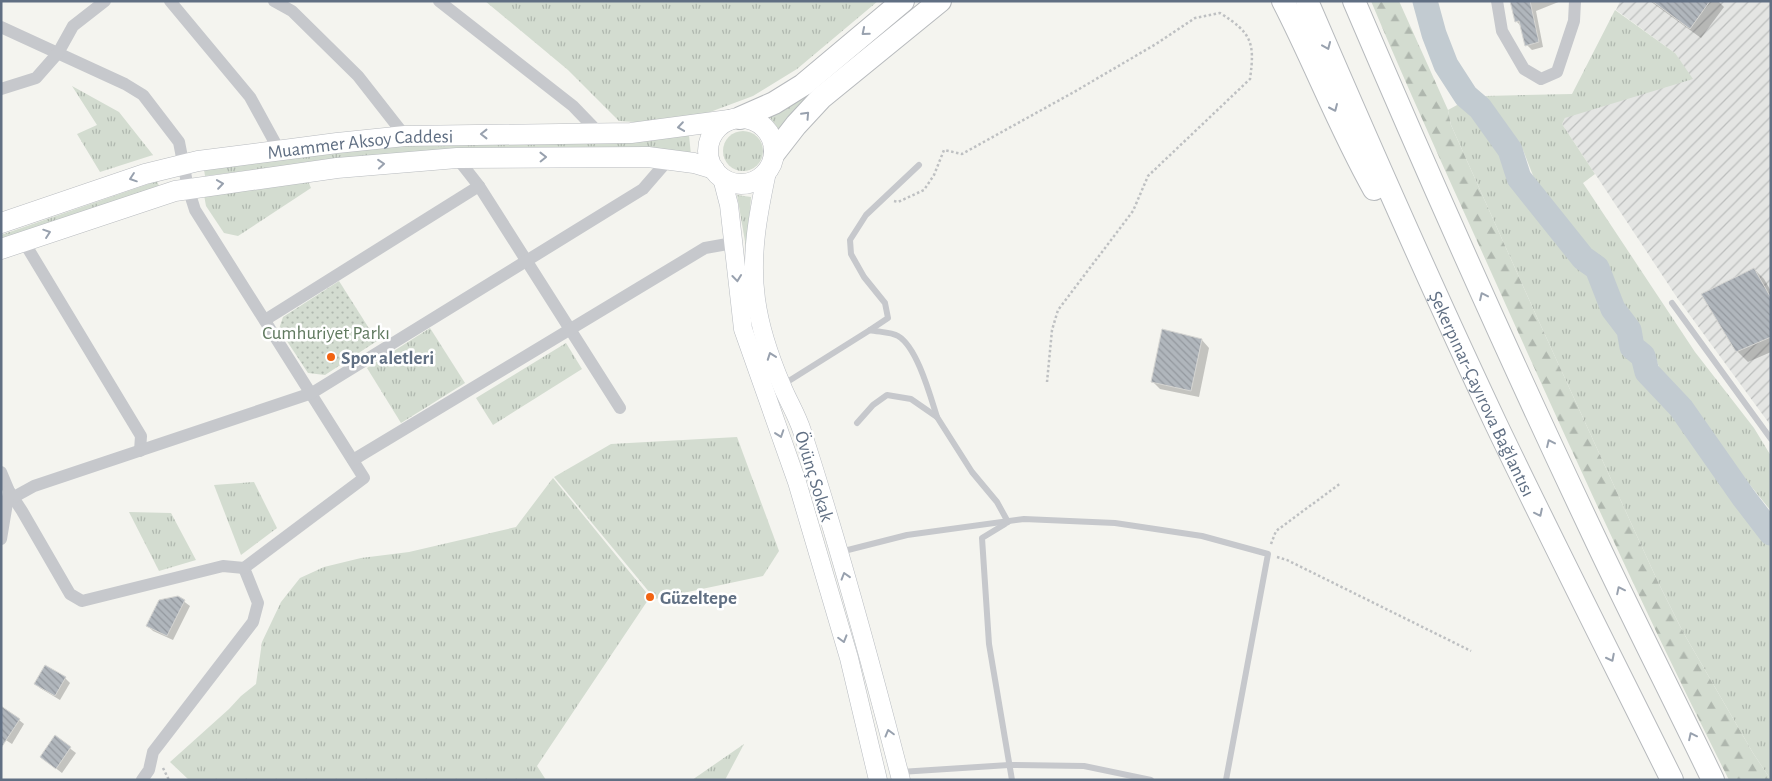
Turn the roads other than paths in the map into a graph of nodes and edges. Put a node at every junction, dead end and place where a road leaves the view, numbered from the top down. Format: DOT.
graph roads {
  1 [pos="105,1"];
  2 [pos="170,1"];
  3 [pos="274,1"];
  4 [pos="439,1"];
  5 [pos="903,1"];
  6 [pos="940,1"];
  7 [pos="1283,1"];
  8 [pos="1308,1"];
  9 [pos="1354,1"];
  10 [pos="1497,1"];
  11 [pos="1575,1"];
  12 [pos="294,6"];
  13 [pos="1,27"];
  14 [pos="58,53"];
  15 [pos="1,89"];
  16 [pos="734,119"];
  17 [pos="599,133"];
  18 [pos="405,136"];
  19 [pos="279,150"];
  20 [pos="457,158"];
  21 [pos="669,159"];
  22 [pos="771,162"];
  23 [pos="185,164"];
  24 [pos="919,165"];
  25 [pos="718,174"];
  26 [pos="479,186"];
  27 [pos="188,188"];
  28 [pos="1,224"];
  29 [pos="24,242"];
  30 [pos="733,243"];
  31 [pos="1,249"];
  32 [pos="527,260"];
  33 [pos="1672,303"];
  34 [pos="1444,312"];
  35 [pos="265,320"];
  36 [pos="570,329"];
  37 [pos="870,330"];
  38 [pos="781,386"];
  39 [pos="312,393"];
  40 [pos="620,408"];
  41 [pos="937,417"];
  42 [pos="857,423"];
  43 [pos="1771,439"];
  44 [pos="140,450"];
  45 [pos="353,460"];
  46 [pos="1,472"];
  47 [pos="8,493"];
  48 [pos="1008,522"];
  49 [pos="1,539"];
  50 [pos="838,553"];
  51 [pos="244,568"];
  52 [pos="1009,765"];
  53 [pos="900,776"];
  54 [pos="142,780"];
  55 [pos="878,780"];
  56 [pos="1012,780"];
  57 [pos="1152,780"];
  58 [pos="1226,780"];
  59 [pos="1672,780"];
  60 [pos="1713,780"];
  1 -- 14 [label="street"];
  2 -- 19 [label="street"];
  3 -- 12 [label="street"];
  4 -- 17 [label="street"];
  5 -- 16 [label="highway, one-way"];
  22 -- 6 [label="highway, one-way"];
  7 -- 34 [label="highway, one-way"];
  8 -- 34 [label="highway, Şekerpınar-Çayırova Bağlantısı, one-way"];
  60 -- 9 [label="highway, one-way"];
  10 -- 11 [label="street"];
  12 -- 18 [label="street"];
  13 -- 14 [label="street"];
  14 -- 15 [label="street"];
  14 -- 23 [label="street"];
  16 -- 17 [label="main road, Muammer Aksoy Caddesi, one-way"];
  16 -- 22 [label="main road, Muammer Aksoy Caddesi"];
  16 -- 25 [label="main road"];
  17 -- 18 [label="main road, Muammer Aksoy Caddesi, one-way"];
  18 -- 19 [label="main road, Muammer Aksoy Caddesi"];
  19 -- 23 [label="main road, Muammer Aksoy Caddesi"];
  20 -- 21 [label="main road, one-way"];
  20 -- 26 [label="street"];
  27 -- 20 [label="main road, one-way"];
  21 -- 25 [label="main road"];
  21 -- 32 [label="street"];
  22 -- 25 [label="main road"];
  38 -- 22 [label="street, Övünç Sokak, one-way"];
  23 -- 27 [label="street"];
  23 -- 28 [label="main road, Muammer Aksoy Caddesi, one-way"];
  24 -- 37 [label="lane"];
  25 -- 30 [label="street, Övünç Sokak"];
  26 -- 32 [label="street"];
  26 -- 35 [label="street"];
  29 -- 27 [label="main road, one-way"];
  27 -- 35 [label="street"];
  29 -- 31 [label="main road"];
  29 -- 44 [label="street"];
  30 -- 36 [label="street"];
  30 -- 55 [label="street, Övünç Sokak, one-way"];
  32 -- 36 [label="street"];
  32 -- 39 [label="street"];
  33 -- 43 [label="lane"];
  34 -- 59 [label="highway, Şekerpınar-Çayırova Bağlantısı, one-way"];
  35 -- 39 [label="street"];
  36 -- 40 [label="street"];
  36 -- 45 [label="street"];
  37 -- 38 [label="lane"];
  37 -- 41 [label="lane"];
  38 -- 50 [label="street, Övünç Sokak"];
  39 -- 44 [label="street"];
  39 -- 45 [label="street"];
  41 -- 42 [label="lane"];
  41 -- 48 [label="lane"];
  44 -- 47 [label="street"];
  45 -- 51 [label="street"];
  46 -- 47 [label="street"];
  47 -- 49 [label="street"];
  47 -- 51 [label="street"];
  48 -- 50 [label="lane"];
  48 -- 52 [label="lane"];
  48 -- 58 [label="lane"];
  53 -- 50 [label="street, Övünç Sokak, one-way"];
  51 -- 54 [label="street"];
  52 -- 53 [label="lane"];
  52 -- 56 [label="lane"];
  52 -- 57 [label="lane"];
}
